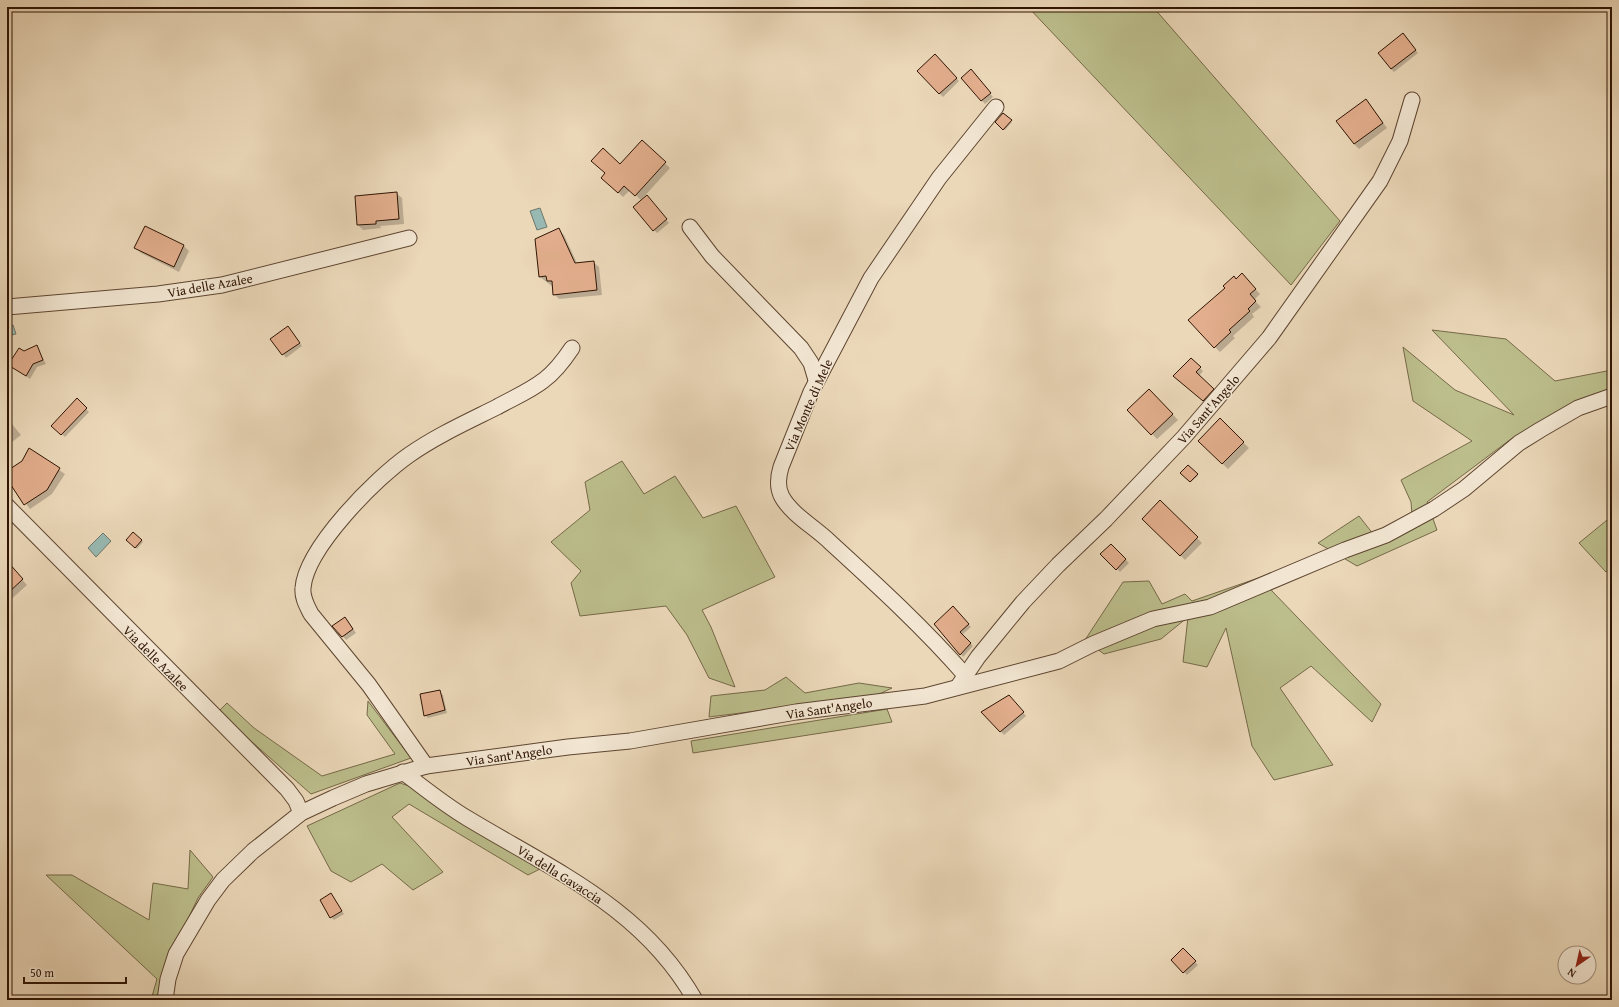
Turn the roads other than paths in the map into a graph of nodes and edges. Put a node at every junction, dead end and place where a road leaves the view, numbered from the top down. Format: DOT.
graph roads {
  1 [pos="1412,100"];
  2 [pos="996,107"];
  3 [pos="690,227"];
  4 [pos="409,238"];
  5 [pos="7,307"];
  6 [pos="572,348"];
  7 [pos="816,380"];
  8 [pos="1612,396"];
  9 [pos="7,506"];
  10 [pos="962,680"];
  11 [pos="426,766"];
  12 [pos="403,772"];
  13 [pos="301,813"];
  14 [pos="164,1000"];
  15 [pos="694,1000"];
  1 -- 10 [label="street, Via Sant'Angelo"];
  2 -- 7 [label="street, Via Monte di Mele"];
  3 -- 7 [label="street"];
  4 -- 5 [label="street, Via delle Azalee"];
  6 -- 11 [label="street"];
  7 -- 10 [label="street, Via Monte di Mele"];
  8 -- 10 [label="street, Via Sant'Angelo"];
  9 -- 13 [label="street, Via delle Azalee"];
  10 -- 11 [label="street, Via Sant'Angelo"];
  11 -- 12 [label="street, Via Sant'Angelo"];
  12 -- 13 [label="street, Via Sant'Angelo"];
  12 -- 15 [label="street, Via della Gavaccia"];
  13 -- 14 [label="street, Via Sant'Angelo"];
}
